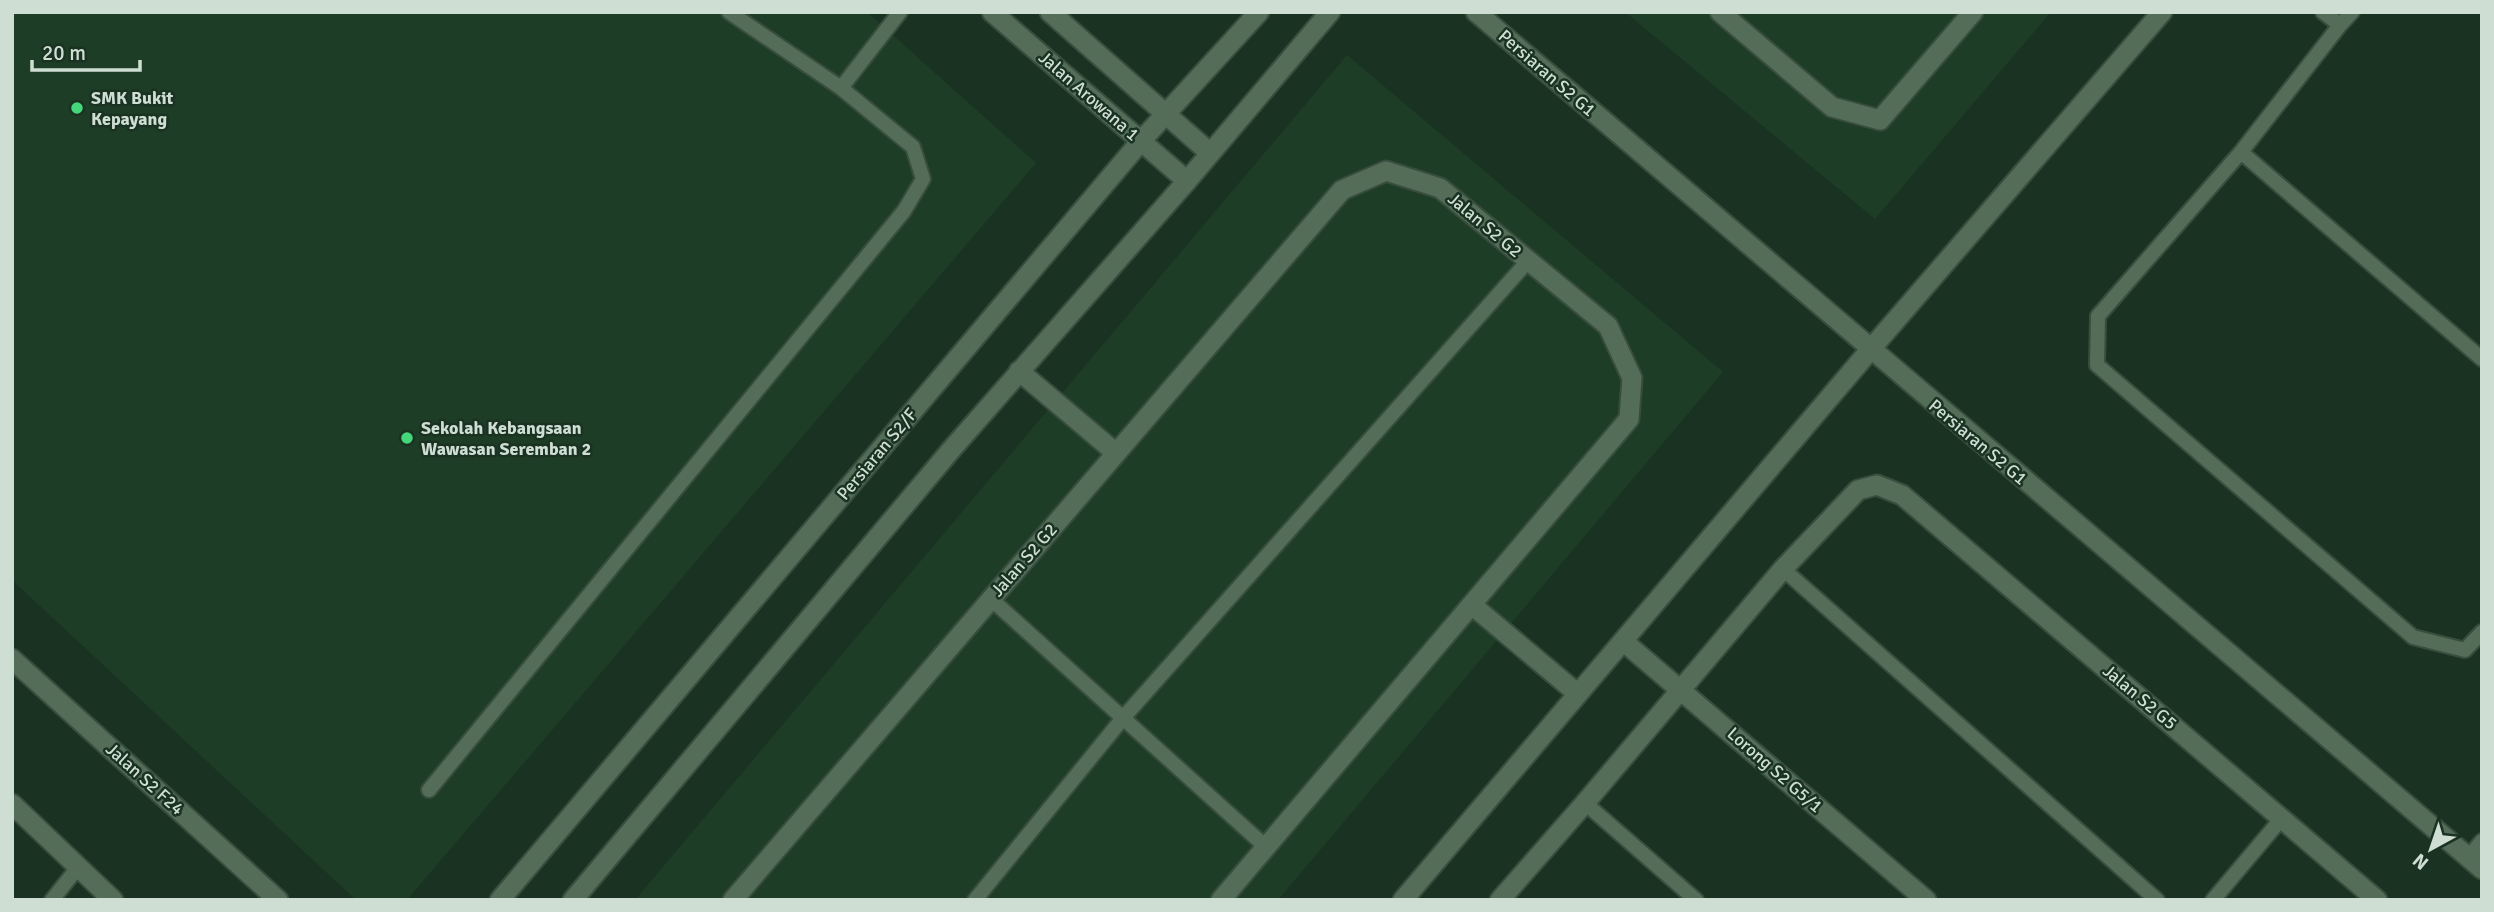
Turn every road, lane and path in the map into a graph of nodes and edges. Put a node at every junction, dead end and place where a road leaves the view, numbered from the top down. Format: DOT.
graph roads {
  1 [pos="729,12"];
  2 [pos="900,12"];
  3 [pos="992,12"];
  4 [pos="1259,12"];
  5 [pos="1330,12"];
  6 [pos="1476,12"];
  7 [pos="1973,12"];
  8 [pos="2162,12"];
  9 [pos="2323,12"];
  10 [pos="2352,12"];
  11 [pos="1055,14"];
  12 [pos="1733,16"];
  13 [pos="2340,25"];
  14 [pos="841,88"];
  15 [pos="1165,115"];
  16 [pos="1141,141"];
  17 [pos="2241,152"];
  18 [pos="1210,153"];
  19 [pos="1186,181"];
  20 [pos="1528,261"];
  21 [pos="1870,350"];
  22 [pos="2482,359"];
  23 [pos="1019,371"];
  24 [pos="1116,453"];
  25 [pos="1783,569"];
  26 [pos="991,599"];
  27 [pos="1472,605"];
  28 [pos="2482,632"];
  29 [pos="1623,641"];
  30 [pos="12,659"];
  31 [pos="1680,690"];
  32 [pos="1578,694"];
  33 [pos="1123,718"];
  34 [pos="429,790"];
  35 [pos="1585,803"];
  36 [pos="12,804"];
  37 [pos="2282,818"];
  38 [pos="2482,841"];
  39 [pos="1266,846"];
  40 [pos="2475,864"];
  41 [pos="79,866"];
  42 [pos="52,900"];
  43 [pos="113,900"];
  44 [pos="278,900"];
  45 [pos="500,900"];
  46 [pos="573,900"];
  47 [pos="733,900"];
  48 [pos="975,900"];
  49 [pos="1221,900"];
  50 [pos="1403,900"];
  51 [pos="1500,900"];
  52 [pos="1696,900"];
  53 [pos="1926,900"];
  54 [pos="2157,900"];
  55 [pos="2213,900"];
  56 [pos="2377,900"];
  1 -- 14 [label="lane"];
  2 -- 14 [label="lane"];
  3 -- 16 [label="street, Jalan Arowana 1"];
  4 -- 15 [label="street, Persiaran S2/F"];
  5 -- 18 [label="street"];
  6 -- 21 [label="street, Persiaran S2 G1"];
  7 -- 12 [label="street"];
  8 -- 21 [label="street"];
  9 -- 13 [label="lane"];
  10 -- 13 [label="lane"];
  11 -- 15 [label="street, Jalan Arowana 1"];
  13 -- 17 [label="lane"];
  14 -- 34 [label="lane"];
  15 -- 16 [label="street, Persiaran S2/F"];
  15 -- 18 [label="street, Jalan Arowana 1"];
  16 -- 19 [label="street, Jalan Arowana 1"];
  16 -- 45 [label="street, Persiaran S2/F"];
  17 -- 22 [label="lane"];
  17 -- 28 [label="lane"];
  18 -- 19 [label="street"];
  19 -- 23 [label="street"];
  20 -- 24 [label="street, Jalan S2 G2"];
  20 -- 27 [label="street, Jalan S2 G2"];
  20 -- 33 [label="lane"];
  21 -- 29 [label="street"];
  21 -- 40 [label="street, Persiaran S2 G1"];
  23 -- 24 [label="street"];
  23 -- 46 [label="street"];
  24 -- 26 [label="street, Jalan S2 G2"];
  25 -- 31 [label="street"];
  25 -- 37 [label="street, Jalan S2 G5"];
  25 -- 54 [label="lane"];
  26 -- 33 [label="lane"];
  26 -- 47 [label="street, Jalan S2 G2"];
  27 -- 32 [label="street"];
  27 -- 39 [label="street, Jalan S2 G2"];
  29 -- 31 [label="street, Lorong S2 G5/1"];
  29 -- 32 [label="street"];
  30 -- 44 [label="street, Jalan S2 F24"];
  31 -- 35 [label="street"];
  31 -- 53 [label="street, Lorong S2 G5/1"];
  32 -- 50 [label="street"];
  33 -- 39 [label="lane"];
  33 -- 48 [label="lane"];
  35 -- 51 [label="street"];
  35 -- 52 [label="lane"];
  36 -- 41 [label="street"];
  37 -- 55 [label="lane"];
  37 -- 56 [label="street, Jalan S2 G5"];
  38 -- 40 [label="lane"];
  39 -- 49 [label="street, Jalan S2 G2"];
  41 -- 42 [label="lane"];
  41 -- 43 [label="street"];
}
